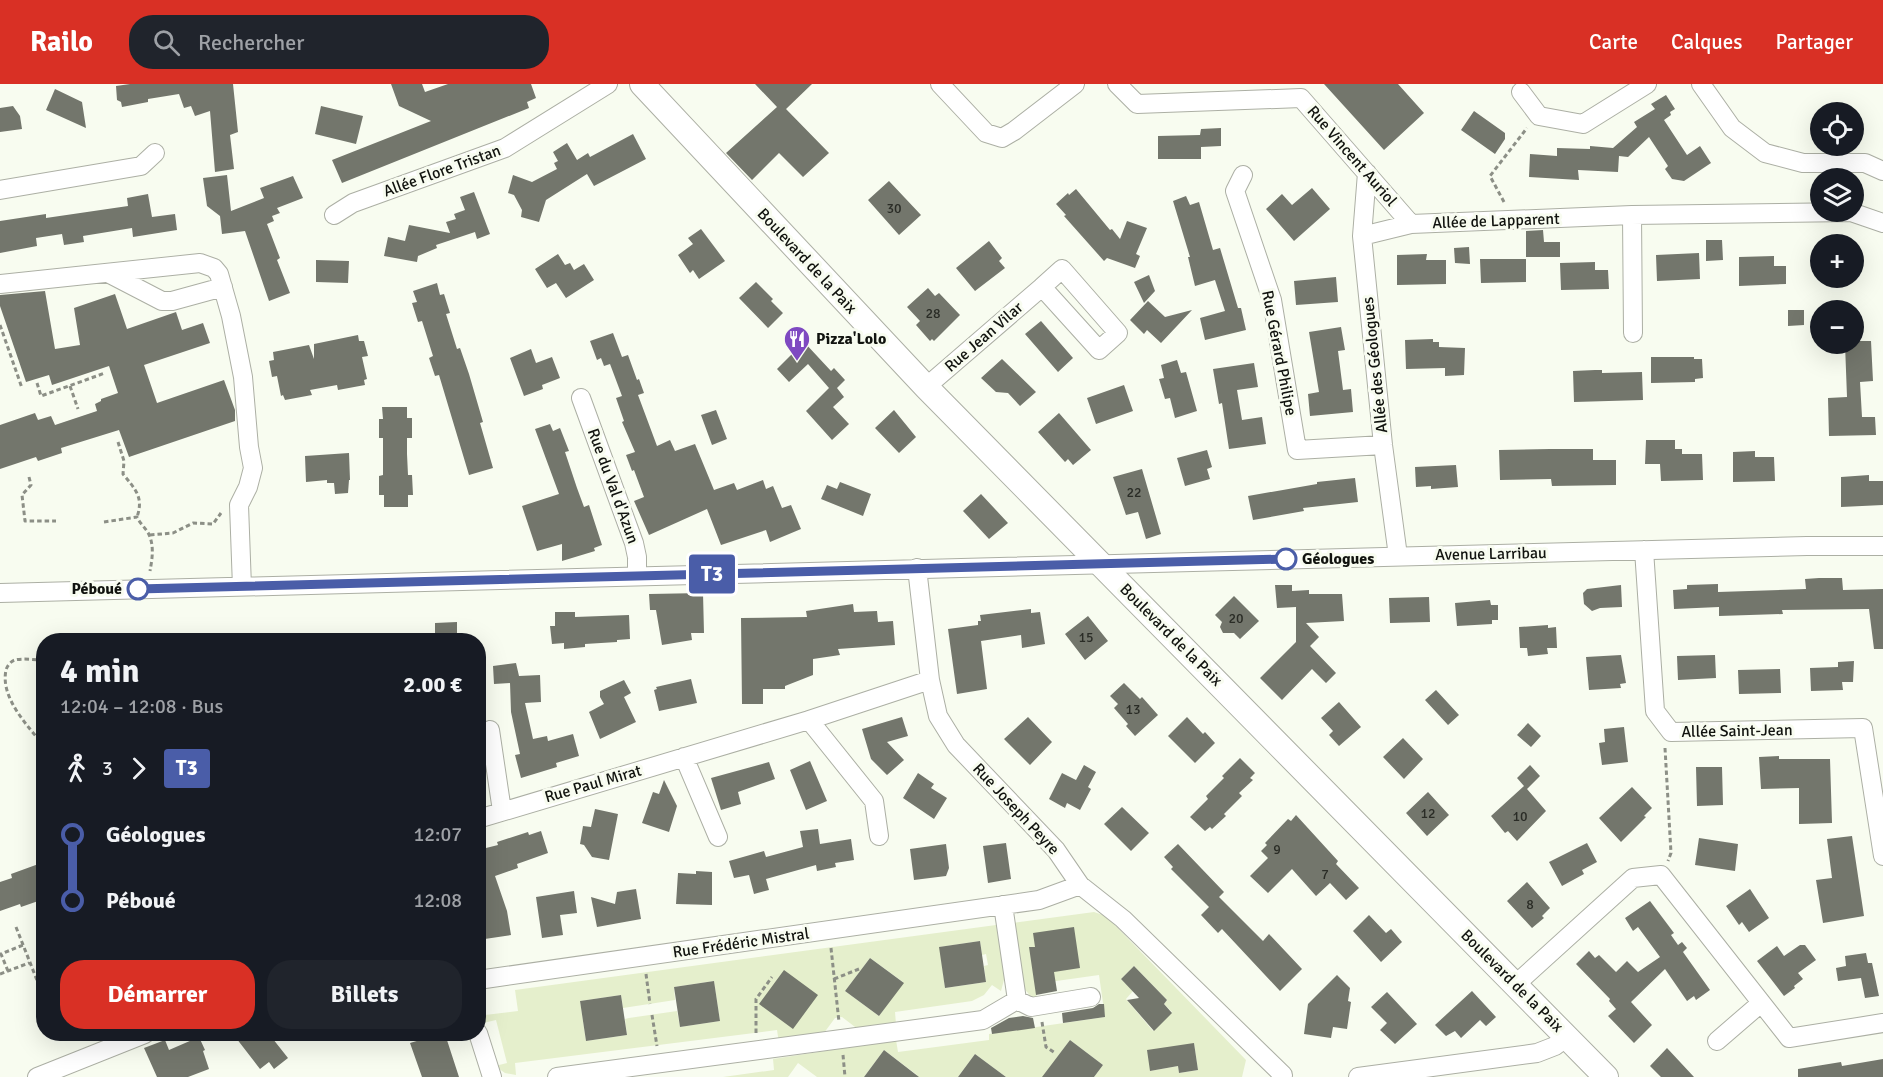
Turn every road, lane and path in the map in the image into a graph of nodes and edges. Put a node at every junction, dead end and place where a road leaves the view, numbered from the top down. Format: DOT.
graph roads {
  1 [pos="608,84"];
  2 [pos="642,84"];
  3 [pos="940,84"];
  4 [pos="1075,84"];
  5 [pos="1117,84"];
  6 [pos="1647,84"];
  7 [pos="1701,84"];
  8 [pos="1521,92"];
  9 [pos="1539,116"];
  10 [pos="155,153"];
  11 [pos="1883,171"];
  12 [pos="1366,173"];
  13 [pos="1243,175"];
  14 [pos="0,190"];
  15 [pos="334,215"];
  16 [pos="1632,215"];
  17 [pos="1514,221"];
  18 [pos="1411,224"];
  19 [pos="1883,224"];
  20 [pos="1362,236"];
  21 [pos="108,273"];
  22 [pos="0,284"];
  23 [pos="223,287"];
  24 [pos="1042,287"];
  25 [pos="0,326"];
  26 [pos="1633,333"];
  27 [pos="105,373"];
  28 [pos="37,383"];
  29 [pos="70,386"];
  30 [pos="926,387"];
  31 [pos="21,388"];
  32 [pos="581,398"];
  33 [pos="78,409"];
  34 [pos="118,442"];
  35 [pos="1383,445"];
  36 [pos="29,477"];
  37 [pos="222,511"];
  38 [pos="137,517"];
  39 [pos="56,521"];
  40 [pos="104,522"];
  41 [pos="150,536"];
  42 [pos="1883,546"];
  43 [pos="1644,550"];
  44 [pos="1398,556"];
  45 [pos="1100,564"];
  46 [pos="917,568"];
  47 [pos="638,576"];
  48 [pos="149,579"];
  49 [pos="242,586"];
  50 [pos="0,593"];
  51 [pos="36,660"];
  52 [pos="930,680"];
  53 [pos="809,720"];
  54 [pos="490,730"];
  55 [pos="1671,732"];
  56 [pos="36,736"];
  57 [pos="684,757"];
  58 [pos="502,811"];
  59 [pos="486,816"];
  60 [pos="879,836"];
  61 [pos="718,837"];
  62 [pos="1883,855"];
  63 [pos="1661,875"];
  64 [pos="1080,885"];
  65 [pos="1003,905"];
  66 [pos="16,927"];
  67 [pos="829,930"];
  68 [pos="23,945"];
  69 [pos="644,957"];
  70 [pos="30,963"];
  71 [pos="859,969"];
  72 [pos="8,971"];
  73 [pos="0,974"];
  74 [pos="772,977"];
  75 [pos="36,978"];
  76 [pos="486,979"];
  77 [pos="834,979"];
  78 [pos="1516,984"];
  79 [pos="1091,998"];
  80 [pos="1017,1000"];
  81 [pos="1761,1003"];
  82 [pos="650,1004"];
  83 [pos="1039,1005"];
  84 [pos="652,1015"];
  85 [pos="1883,1023"];
  86 [pos="1567,1037"];
  87 [pos="841,1039"];
  88 [pos="127,1041"];
  89 [pos="481,1041"];
  90 [pos="1717,1041"];
  91 [pos="758,1050"];
  92 [pos="1055,1053"];
  93 [pos="659,1063"];
  94 [pos="1283,1076"];
  95 [pos="37,1077"];
  96 [pos="492,1077"];
  97 [pos="557,1077"];
  98 [pos="845,1077"];
  99 [pos="1358,1077"];
  100 [pos="1606,1077"];
  1 -- 15 [label="street, Allée Flore Tristan"];
  2 -- 30 [label="main road, Boulevard de la Paix"];
  3 -- 4 [label="street"];
  5 -- 12 [label="street, Rue Vincent Auriol"];
  6 -- 9 [label="street"];
  7 -- 11 [label="street"];
  8 -- 9 [label="street"];
  9 -- 17 [label="path"];
  10 -- 14 [label="street"];
  12 -- 18 [label="street, Rue Vincent Auriol"];
  12 -- 20 [label="street, Allée des Géologues"];
  13 -- 35 [label="street, Rue Gérard Philipe"];
  16 -- 17 [label="street, Allée de Lapparent"];
  16 -- 19 [label="street, Allée de Lapparent"];
  16 -- 26 [label="street"];
  17 -- 18 [label="street, Allée de Lapparent"];
  18 -- 20 [label="street, Allée de Lapparent"];
  20 -- 35 [label="street, Allée des Géologues"];
  21 -- 22 [label="street"];
  21 -- 23 [label="street"];
  21 -- 23 [label="street"];
  23 -- 49 [label="street"];
  24 -- 30 [label="street, Rue Jean Vilar"];
  25 -- 31 [label="path"];
  27 -- 29 [label="path"];
  28 -- 29 [label="path"];
  29 -- 33 [label="path"];
  30 -- 45 [label="main road, Boulevard de la Paix"];
  32 -- 47 [label="street, Rue du Val d'Azun"];
  34 -- 38 [label="path"];
  35 -- 44 [label="street, Allée des Géologues"];
  36 -- 39 [label="path"];
  37 -- 41 [label="path"];
  38 -- 40 [label="path"];
  38 -- 41 [label="path"];
  41 -- 48 [label="path"];
  42 -- 43 [label="street, Avenue Larribau"];
  43 -- 44 [label="street, Avenue Larribau"];
  43 -- 55 [label="street, Allée Saint-Jean"];
  44 -- 45 [label="street, Avenue Larribau"];
  45 -- 46 [label="street, Avenue Larribau"];
  45 -- 78 [label="main road, Boulevard de la Paix"];
  46 -- 47 [label="street, Avenue Larribau"];
  46 -- 52 [label="street, Rue Joseph Peyre"];
  47 -- 49 [label="street, Avenue Larribau"];
  49 -- 50 [label="street, Avenue Larribau"];
  51 -- 56 [label="path"];
  52 -- 53 [label="street, Rue Paul Mirat"];
  52 -- 64 [label="street, Rue Joseph Peyre"];
  53 -- 57 [label="street, Rue Paul Mirat"];
  53 -- 60 [label="street"];
  54 -- 58 [label="street"];
  55 -- 62 [label="street, Allée Saint-Jean"];
  55 -- 63 [label="path"];
  57 -- 58 [label="street, Rue Paul Mirat"];
  57 -- 61 [label="street"];
  58 -- 59 [label="street, Rue Paul Mirat"];
  63 -- 78 [label="street"];
  63 -- 81 [label="street"];
  64 -- 65 [label="street, Rue Frédéric Mistral"];
  64 -- 94 [label="street, Rue Joseph Peyre"];
  65 -- 67 [label="street, Rue Frédéric Mistral"];
  65 -- 80 [label="street"];
  66 -- 68 [label="path"];
  67 -- 69 [label="street, Rue Frédéric Mistral"];
  67 -- 77 [label="path"];
  68 -- 70 [label="path"];
  68 -- 72 [label="path"];
  69 -- 76 [label="street, Rue Frédéric Mistral"];
  69 -- 82 [label="path"];
  70 -- 72 [label="path"];
  70 -- 75 [label="path"];
  71 -- 77 [label="path"];
  72 -- 73 [label="path"];
  74 -- 91 [label="path"];
  77 -- 87 [label="path"];
  78 -- 86 [label="main road, Boulevard de la Paix"];
  79 -- 83 [label="street"];
  80 -- 83 [label="street"];
  80 -- 87 [label="street"];
  81 -- 85 [label="street"];
  81 -- 90 [label="street"];
  83 -- 92 [label="path"];
  84 -- 93 [label="path"];
  86 -- 99 [label="street"];
  86 -- 100 [label="main road, Boulevard de la Paix"];
  87 -- 91 [label="street"];
  87 -- 98 [label="path"];
  88 -- 95 [label="street"];
  89 -- 96 [label="street"];
  91 -- 93 [label="street"];
  93 -- 97 [label="street"];
}
